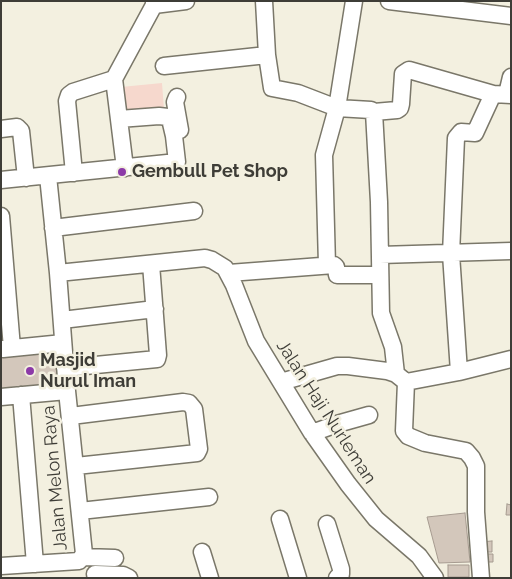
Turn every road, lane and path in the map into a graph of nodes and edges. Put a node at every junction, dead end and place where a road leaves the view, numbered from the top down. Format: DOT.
graph roads {
  1 [pos="186,1"];
  2 [pos="264,1"];
  3 [pos="354,1"];
  4 [pos="389,1"];
  5 [pos="154,3"];
  6 [pos="511,16"];
  7 [pos="267,55"];
  8 [pos="164,66"];
  9 [pos="511,77"];
  10 [pos="114,79"];
  11 [pos="504,94"];
  12 [pos="177,97"];
  13 [pos="337,108"];
  14 [pos="374,112"];
  15 [pos="119,119"];
  16 [pos="1,129"];
  17 [pos="177,162"];
  18 [pos="125,168"];
  19 [pos="74,173"];
  20 [pos="48,176"];
  21 [pos="26,178"];
  22 [pos="1,180"];
  23 [pos="194,211"];
  24 [pos="1,216"];
  25 [pos="53,228"];
  26 [pos="511,251"];
  27 [pos="451,254"];
  28 [pos="380,255"];
  29 [pos="150,264"];
  30 [pos="327,265"];
  31 [pos="58,273"];
  32 [pos="229,273"];
  33 [pos="380,275"];
  34 [pos="155,310"];
  35 [pos="62,320"];
  36 [pos="63,343"];
  37 [pos="7,348"];
  38 [pos="511,359"];
  39 [pos="65,368"];
  40 [pos="458,372"];
  41 [pos="401,378"];
  42 [pos="281,382"];
  43 [pos="67,390"];
  44 [pos="21,395"];
  45 [pos="1,397"];
  46 [pos="369,415"];
  47 [pos="71,416"];
  48 [pos="312,433"];
  49 [pos="76,466"];
  50 [pos="209,496"];
  51 [pos="80,511"];
  52 [pos="280,519"];
  53 [pos="326,524"];
  54 [pos="202,552"];
  55 [pos="116,558"];
  56 [pos="81,559"];
  57 [pos="35,564"];
  58 [pos="1,566"];
  59 [pos="95,574"];
  60 [pos="129,578"];
  61 [pos="210,578"];
  62 [pos="298,578"];
  63 [pos="338,578"];
  64 [pos="435,578"];
  65 [pos="481,578"];
  1 -- 5 [label="street"];
  2 -- 7 [label="street"];
  3 -- 13 [label="street"];
  4 -- 6 [label="street"];
  5 -- 10 [label="street"];
  7 -- 8 [label="street"];
  7 -- 13 [label="street"];
  9 -- 11 [label="street"];
  10 -- 15 [label="street"];
  10 -- 19 [label="street"];
  11 -- 14 [label="street"];
  11 -- 27 [label="street"];
  12 -- 17 [label="street"];
  13 -- 14 [label="street"];
  13 -- 30 [label="street"];
  14 -- 28 [label="street"];
  15 -- 17 [label="street"];
  15 -- 18 [label="street"];
  16 -- 21 [label="street"];
  17 -- 18 [label="street"];
  18 -- 19 [label="street"];
  19 -- 20 [label="street"];
  20 -- 21 [label="street"];
  20 -- 25 [label="street, Jalan Melon Raya"];
  21 -- 22 [label="street"];
  23 -- 25 [label="street"];
  24 -- 37 [label="street"];
  25 -- 31 [label="street, Jalan Melon Raya"];
  26 -- 27 [label="street"];
  27 -- 28 [label="street"];
  27 -- 40 [label="street"];
  28 -- 33 [label="street"];
  29 -- 31 [label="street"];
  29 -- 32 [label="street"];
  29 -- 34 [label="street"];
  30 -- 32 [label="street"];
  30 -- 33 [label="street"];
  31 -- 35 [label="street, Jalan Melon Raya"];
  32 -- 42 [label="street, Jalan Haji Nurleman"];
  33 -- 41 [label="street"];
  34 -- 35 [label="street"];
  34 -- 39 [label="street"];
  35 -- 36 [label="street, Jalan Melon Raya"];
  36 -- 37 [label="street"];
  36 -- 39 [label="street, Jalan Melon Raya"];
  38 -- 40 [label="street"];
  39 -- 43 [label="street, Jalan Melon Raya"];
  40 -- 41 [label="street"];
  41 -- 42 [label="street"];
  41 -- 65 [label="street"];
  42 -- 48 [label="street, Jalan Haji Nurleman"];
  43 -- 44 [label="street"];
  43 -- 47 [label="street, Jalan Melon Raya"];
  44 -- 45 [label="street"];
  44 -- 57 [label="street"];
  46 -- 48 [label="street"];
  47 -- 49 [label="street, Jalan Melon Raya"];
  47 -- 49 [label="street"];
  48 -- 64 [label="street, Jalan Haji Nurleman"];
  49 -- 51 [label="street, Jalan Melon Raya"];
  50 -- 51 [label="street"];
  51 -- 56 [label="street, Jalan Melon Raya"];
  52 -- 62 [label="street"];
  53 -- 63 [label="street"];
  54 -- 61 [label="street"];
  55 -- 56 [label="street"];
  56 -- 57 [label="street"];
  57 -- 58 [label="street"];
  59 -- 60 [label="street"];
}
